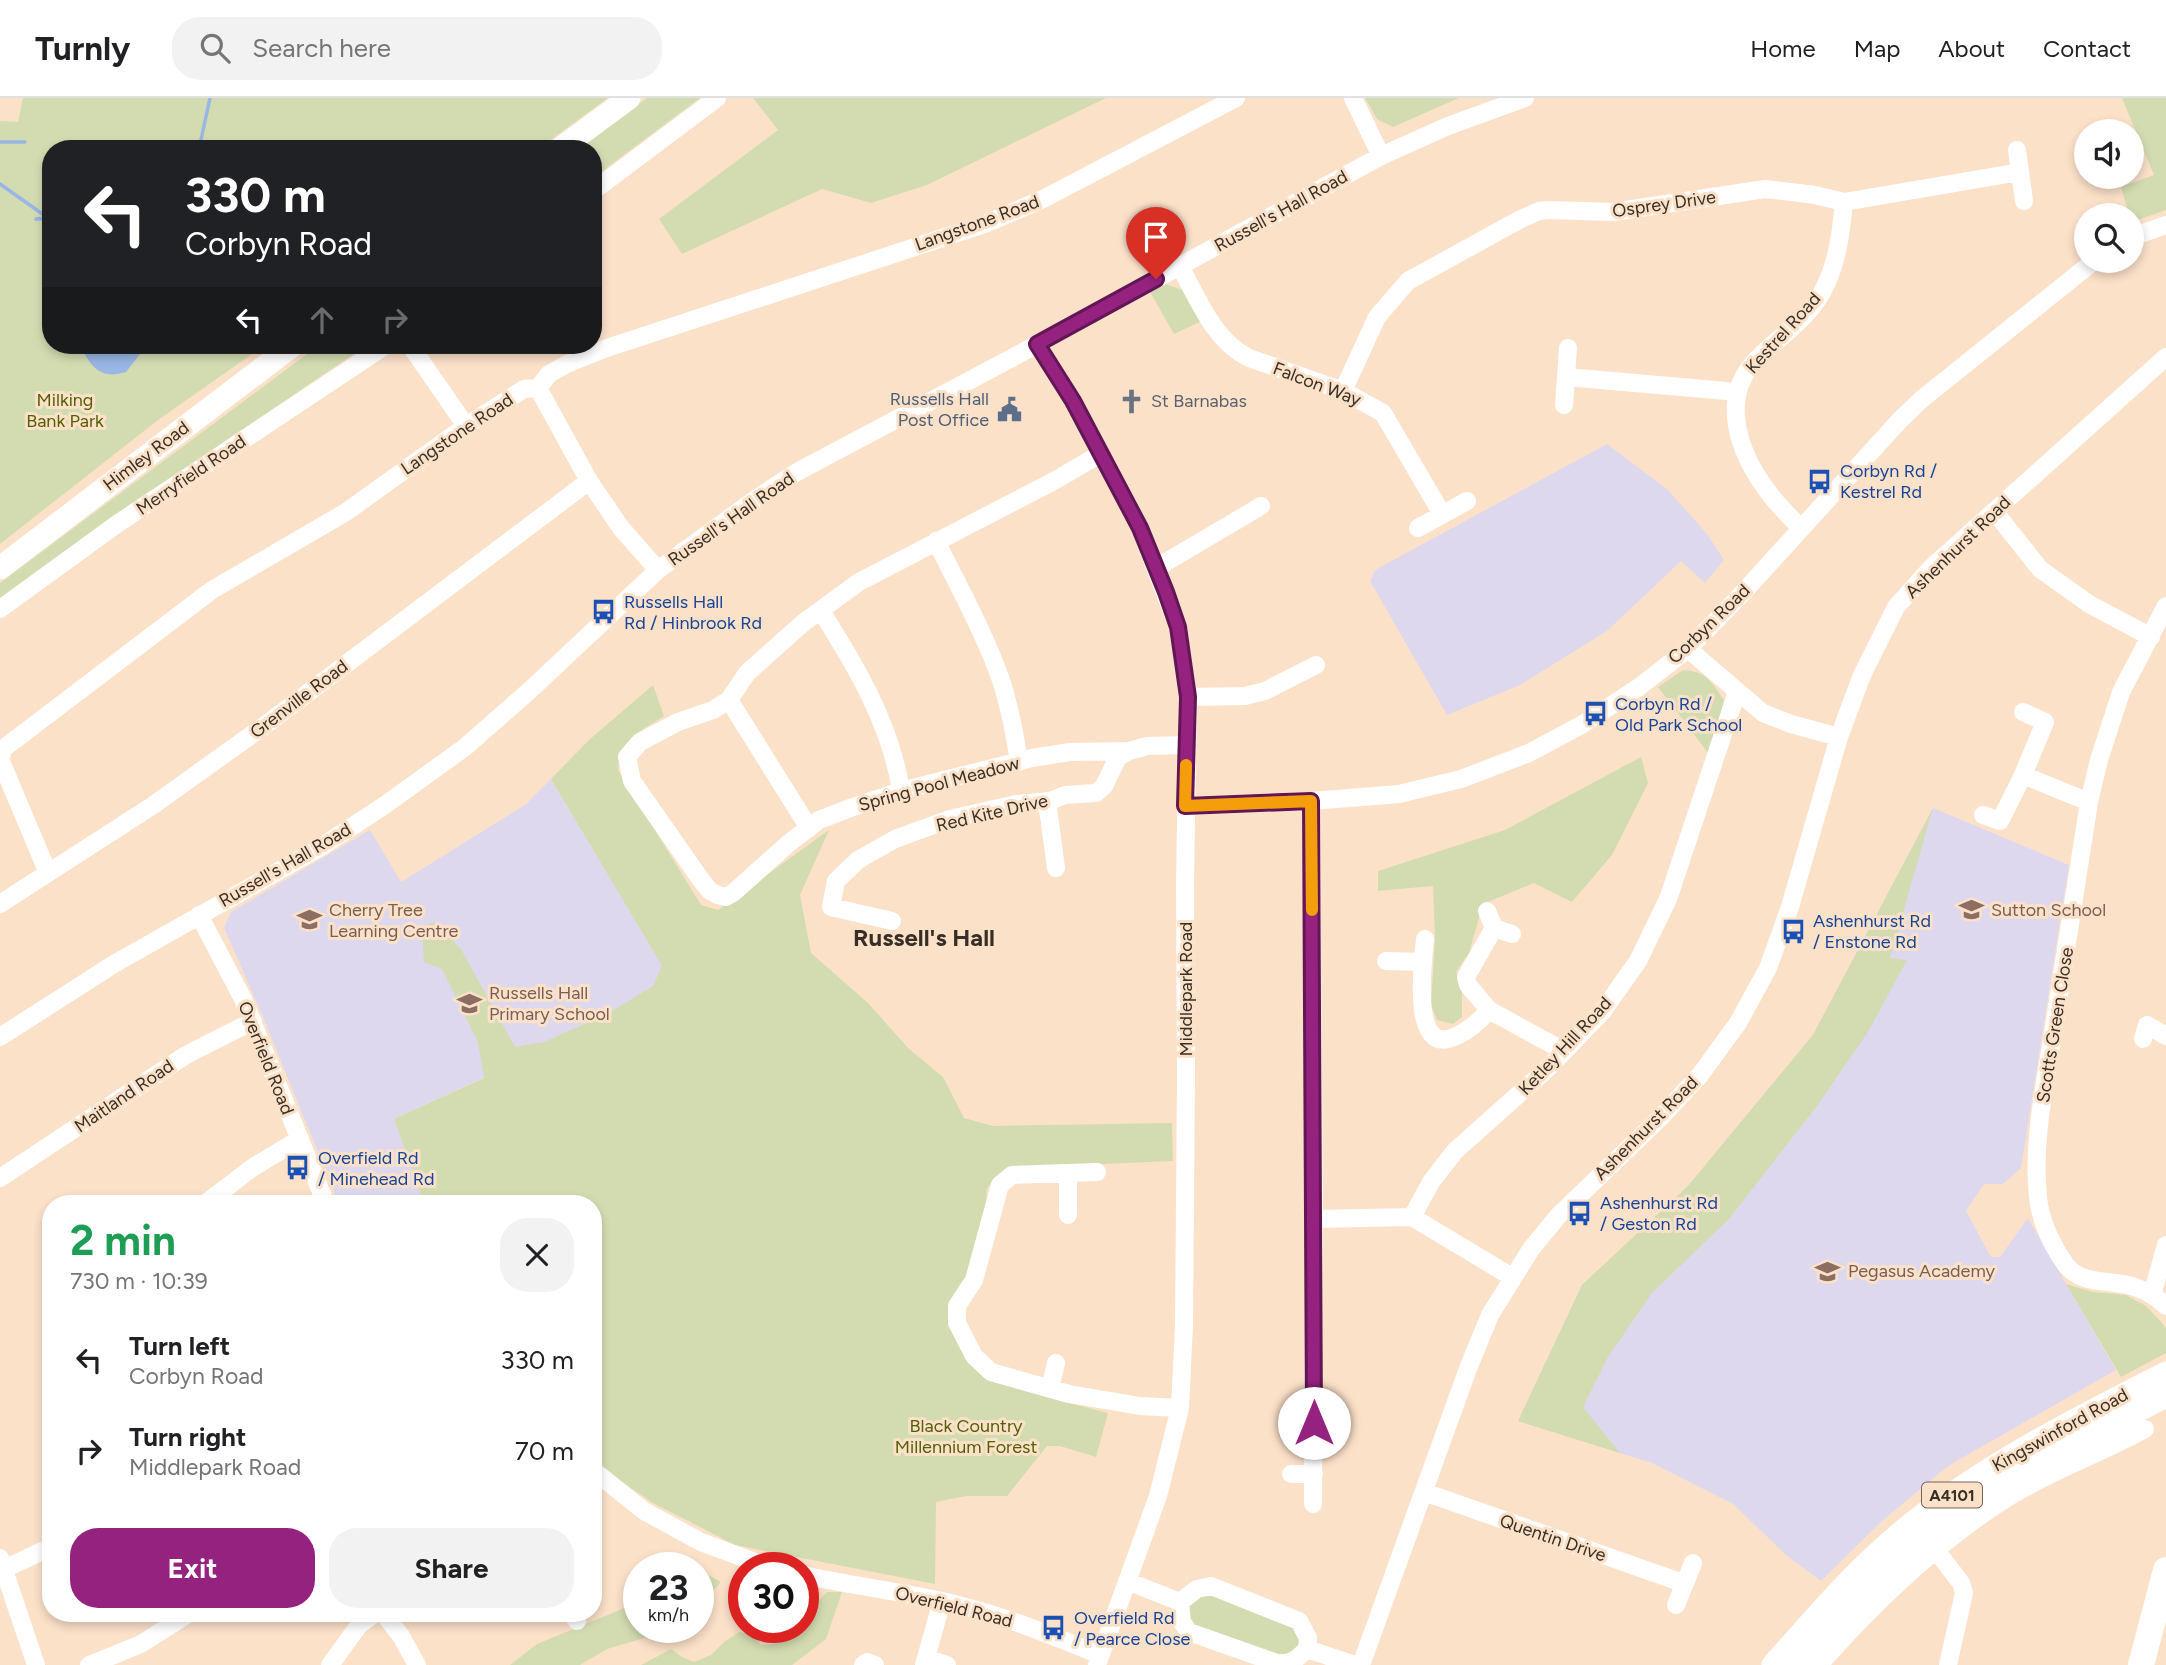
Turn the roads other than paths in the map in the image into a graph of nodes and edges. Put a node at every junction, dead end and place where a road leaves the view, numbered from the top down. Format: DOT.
graph roads {
  1 [pos="629,98"];
  2 [pos="717,98"];
  3 [pos="1236,98"];
  4 [pos="1353,98"];
  5 [pos="1525,98"];
  6 [pos="572,140"];
  7 [pos="2017,150"];
  8 [pos="1381,156"];
  9 [pos="2020,172"];
  10 [pos="602,184"];
  11 [pos="2024,201"];
  12 [pos="1844,202"];
  13 [pos="2166,225"];
  14 [pos="2144,233"];
  15 [pos="1180,266"];
  16 [pos="2079,273"];
  17 [pos="1037,344"];
  18 [pos="1568,348"];
  19 [pos="602,350"];
  20 [pos="281,354"];
  21 [pos="372,354"];
  22 [pos="416,354"];
  23 [pos="592,354"];
  24 [pos="2166,357"];
  25 [pos="1567,377"];
  26 [pos="538,388"];
  27 [pos="1343,391"];
  28 [pos="1738,392"];
  29 [pos="1564,405"];
  30 [pos="466,426"];
  31 [pos="1100,454"];
  32 [pos="589,481"];
  33 [pos="1467,501"];
  34 [pos="1261,506"];
  35 [pos="1994,511"];
  36 [pos="1442,514"];
  37 [pos="1418,528"];
  38 [pos="1801,529"];
  39 [pos="936,541"];
  40 [pos="0,568"];
  41 [pos="1156,568"];
  42 [pos="658,570"];
  43 [pos="2166,606"];
  44 [pos="0,609"];
  45 [pos="821,611"];
  46 [pos="2151,637"];
  47 [pos="1688,649"];
  48 [pos="1316,665"];
  49 [pos="1737,692"];
  50 [pos="1188,697"];
  51 [pos="729,701"];
  52 [pos="2023,712"];
  53 [pos="1839,737"];
  54 [pos="1187,745"];
  55 [pos="1129,751"];
  56 [pos="1019,762"];
  57 [pos="2023,775"];
  58 [pos="901,790"];
  59 [pos="1046,801"];
  60 [pos="1311,801"];
  61 [pos="2089,802"];
  62 [pos="1185,806"];
  63 [pos="1983,814"];
  64 [pos="809,828"];
  65 [pos="1056,868"];
  66 [pos="48,873"];
  67 [pos="0,904"];
  68 [pos="1487,911"];
  69 [pos="199,915"];
  70 [pos="892,920"];
  71 [pos="1493,928"];
  72 [pos="1512,934"];
  73 [pos="1425,939"];
  74 [pos="1386,961"];
  75 [pos="1423,962"];
  76 [pos="1489,1010"];
  77 [pos="253,1021"];
  78 [pos="2166,1036"];
  79 [pos="0,1037"];
  80 [pos="2143,1039"];
  81 [pos="1564,1051"];
  82 [pos="300,1139"];
  83 [pos="1097,1172"];
  84 [pos="1068,1173"];
  85 [pos="0,1178"];
  86 [pos="217,1195"];
  87 [pos="322,1195"];
  88 [pos="1068,1215"];
  89 [pos="1412,1217"];
  90 [pos="1314,1219"];
  91 [pos="2166,1245"];
  92 [pos="1512,1277"];
  93 [pos="2161,1302"];
  94 [pos="1056,1363"];
  95 [pos="2166,1373"];
  96 [pos="1050,1389"];
  97 [pos="2166,1396"];
  98 [pos="1180,1408"];
  99 [pos="2145,1429"];
  100 [pos="2070,1445"];
  101 [pos="1291,1474"];
  102 [pos="1314,1474"];
  103 [pos="602,1477"];
  104 [pos="2032,1485"];
  105 [pos="1424,1492"];
  106 [pos="1313,1504"];
  107 [pos="1931,1543"];
  108 [pos="42,1551"];
  109 [pos="728,1552"];
  110 [pos="2,1563"];
  111 [pos="1693,1563"];
  112 [pos="2166,1570"];
  113 [pos="819,1578"];
  114 [pos="1127,1581"];
  115 [pos="1683,1583"];
  116 [pos="942,1601"];
  117 [pos="1180,1602"];
  118 [pos="1676,1605"];
  119 [pos="2166,1621"];
  120 [pos="175,1622"];
  121 [pos="363,1622"];
  122 [pos="390,1622"];
  123 [pos="1307,1648"];
  124 [pos="1098,1660"];
  125 [pos="925,1661"];
  126 [pos="36,1665"];
  127 [pos="89,1665"];
  128 [pos="330,1665"];
  129 [pos="417,1665"];
  130 [pos="863,1665"];
  131 [pos="875,1665"];
  132 [pos="947,1665"];
  133 [pos="1355,1665"];
  134 [pos="1361,1665"];
  135 [pos="1773,1665"];
  136 [pos="1797,1665"];
  137 [pos="1819,1665"];
  138 [pos="1948,1665"];
  139 [pos="2141,1665"];
  140 [pos="2154,1665"];
  1 -- 6 [label="main road"];
  2 -- 10 [label="street"];
  3 -- 19 [label="street, Langstone Road"];
  4 -- 8 [label="street"];
  5 -- 8 [label="street, Russell's Hall Road"];
  7 -- 9 [label="street"];
  8 -- 15 [label="street, Russell's Hall Road"];
  9 -- 11 [label="street"];
  9 -- 12 [label="street, Osprey Drive"];
  12 -- 27 [label="street, Osprey Drive"];
  12 -- 28 [label="street, Kestrel Road"];
  13 -- 14 [label="street"];
  15 -- 17 [label="street, Russell's Hall Road"];
  15 -- 27 [label="street, Falcon Way"];
  16 -- 38 [label="street, Corbyn Road"];
  17 -- 31 [label="street, Middlepark Road"];
  17 -- 42 [label="street, Russell's Hall Road"];
  18 -- 25 [label="street"];
  20 -- 40 [label="main road, Himley Road"];
  21 -- 44 [label="street, Merryfield Road"];
  22 -- 30 [label="street"];
  23 -- 26 [label="street, Langstone Road"];
  24 -- 35 [label="street, Ashenhurst Road"];
  25 -- 28 [label="street"];
  25 -- 29 [label="street"];
  26 -- 30 [label="street, Langstone Road"];
  26 -- 32 [label="street"];
  27 -- 36 [label="street, Falcon Way"];
  28 -- 38 [label="street, Kestrel Road"];
  30 -- 66 [label="street, Langstone Road"];
  31 -- 39 [label="street"];
  31 -- 41 [label="street, Middlepark Road"];
  32 -- 42 [label="street"];
  32 -- 66 [label="street, Grenville Road"];
  33 -- 36 [label="street"];
  34 -- 41 [label="street"];
  35 -- 46 [label="street"];
  35 -- 53 [label="street, Ashenhurst Road"];
  36 -- 37 [label="street"];
  38 -- 47 [label="street, Corbyn Road"];
  39 -- 45 [label="street"];
  39 -- 56 [label="street"];
  41 -- 50 [label="street, Middlepark Road"];
  42 -- 69 [label="street, Russell's Hall Road"];
  43 -- 46 [label="street, Scotts Green Close"];
  45 -- 51 [label="street"];
  45 -- 58 [label="street"];
  46 -- 61 [label="street, Scotts Green Close"];
  47 -- 49 [label="street"];
  47 -- 60 [label="street, Corbyn Road"];
  48 -- 50 [label="street"];
  49 -- 53 [label="street"];
  49 -- 81 [label="street, Ketley Hill Road"];
  50 -- 54 [label="street, Middlepark Road"];
  51 -- 64 [label="street"];
  51 -- 64 [label="street, Spring Pool Meadow"];
  52 -- 57 [label="street"];
  53 -- 92 [label="street, Ashenhurst Road"];
  54 -- 55 [label="street"];
  54 -- 62 [label="street, Middlepark Road"];
  55 -- 56 [label="street, Spring Pool Meadow"];
  55 -- 59 [label="street, Red Kite Drive"];
  56 -- 58 [label="street, Spring Pool Meadow"];
  57 -- 61 [label="street"];
  57 -- 63 [label="street"];
  58 -- 64 [label="street, Spring Pool Meadow"];
  59 -- 65 [label="street"];
  59 -- 70 [label="street, Red Kite Drive"];
  60 -- 62 [label="street, Corbyn Road"];
  60 -- 90 [label="street"];
  61 -- 93 [label="street, Scotts Green Close"];
  62 -- 98 [label="street, Middlepark Road"];
  66 -- 67 [label="street, Grenville Road"];
  68 -- 71 [label="street"];
  69 -- 77 [label="street, Overfield Road"];
  69 -- 79 [label="street, Russell's Hall Road"];
  71 -- 72 [label="street"];
  71 -- 76 [label="street"];
  73 -- 75 [label="street"];
  74 -- 75 [label="street"];
  75 -- 76 [label="street"];
  76 -- 81 [label="street"];
  77 -- 82 [label="street, Overfield Road"];
  77 -- 85 [label="street, Maitland Road"];
  78 -- 80 [label="street"];
  81 -- 89 [label="street, Ketley Hill Road"];
  82 -- 86 [label="street"];
  82 -- 87 [label="street, Overfield Road"];
  83 -- 84 [label="street"];
  84 -- 88 [label="street"];
  84 -- 96 [label="street"];
  89 -- 90 [label="street"];
  89 -- 92 [label="street"];
  90 -- 102 [label="street"];
  91 -- 93 [label="street"];
  92 -- 105 [label="street, Ashenhurst Road"];
  94 -- 96 [label="street"];
  95 -- 135 [label="main road, Kingswinford Road / A4101"];
  96 -- 98 [label="street"];
  97 -- 100 [label="main road, Kingswinford Road / A4101"];
  98 -- 114 [label="street, Middlepark Road"];
  99 -- 104 [label="street, Kingswinford Road"];
  100 -- 104 [label="street, Kingswinford Road"];
  100 -- 107 [label="main road, Kingswinford Road / A4101"];
  101 -- 102 [label="street"];
  102 -- 106 [label="street"];
  103 -- 109 [label="street"];
  104 -- 107 [label="street, Kingswinford Road"];
  105 -- 115 [label="street, Quentin Drive"];
  105 -- 134 [label="street, Ashenhurst Road"];
  107 -- 136 [label="main road, Kingswinford Road / A4101"];
  107 -- 137 [label="street, Kingswinford Road"];
  107 -- 138 [label="street"];
  108 -- 110 [label="street"];
  110 -- 126 [label="street"];
  111 -- 115 [label="street"];
  112 -- 139 [label="highway"];
  113 -- 116 [label="street, Overfield Road"];
  114 -- 117 [label="street"];
  114 -- 124 [label="street, Middlepark Road"];
  115 -- 118 [label="street"];
  116 -- 124 [label="street, Overfield Road"];
  116 -- 125 [label="street"];
  117 -- 123 [label="street"];
  117 -- 123 [label="street"];
  119 -- 140 [label="highway"];
  120 -- 127 [label="street"];
  121 -- 128 [label="street"];
  122 -- 129 [label="street"];
  123 -- 133 [label="street"];
  125 -- 132 [label="street"];
  130 -- 131 [label="street"];
}
